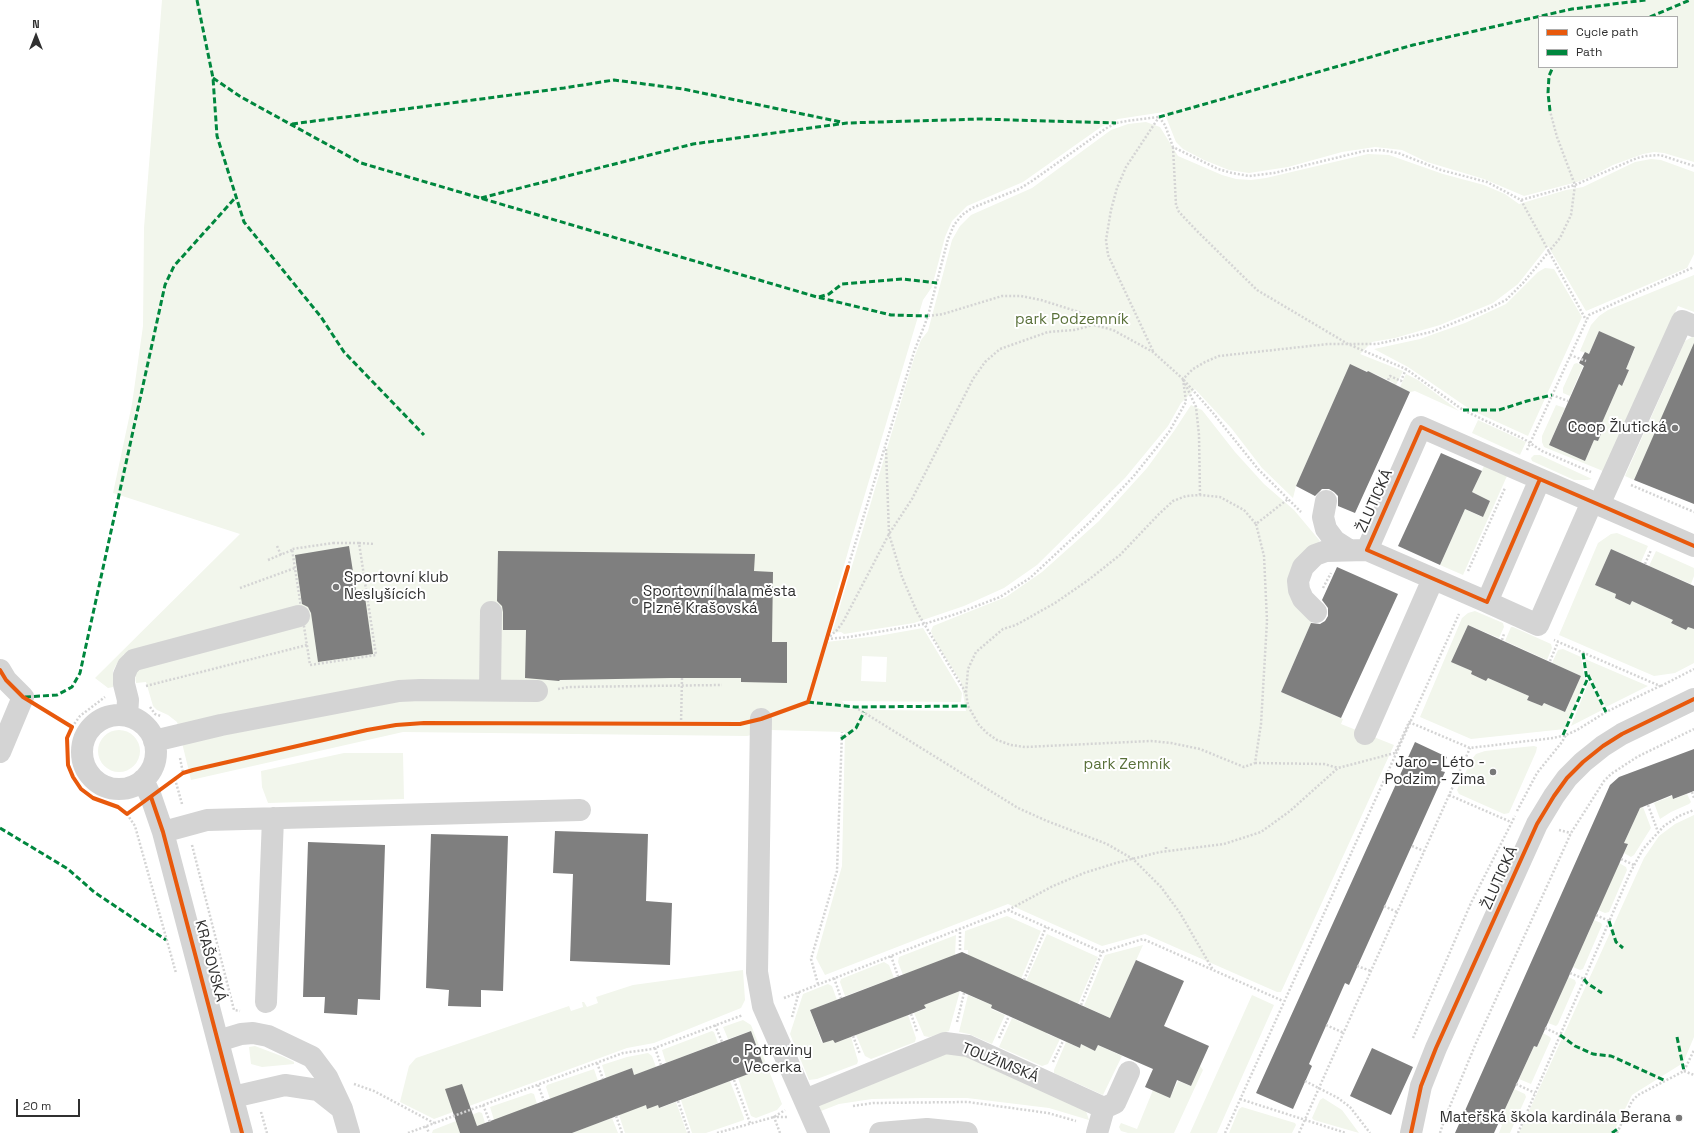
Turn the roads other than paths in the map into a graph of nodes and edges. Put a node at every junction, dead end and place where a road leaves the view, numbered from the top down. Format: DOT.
graph roads {
  1 [pos="1688,324"];
  2 [pos="1540,479"];
  3 [pos="1326,501"];
  4 [pos="1596,503"];
  5 [pos="1694,546"];
  6 [pos="1358,550"];
  7 [pos="1433,579"];
  8 [pos="1487,602"];
  9 [pos="1318,603"];
  10 [pos="491,612"];
  11 [pos="299,616"];
  12 [pos="0,670"];
  13 [pos="490,690"];
  14 [pos="543,691"];
  15 [pos="1694,700"];
  16 [pos="127,716"];
  17 [pos="761,719"];
  18 [pos="1365,734"];
  19 [pos="154,741"];
  20 [pos="0,752"];
  21 [pos="147,788"];
  22 [pos="580,810"];
  23 [pos="273,818"];
  24 [pos="163,832"];
  25 [pos="266,1002"];
  26 [pos="218,1041"];
  27 [pos="1129,1072"];
  28 [pos="804,1096"];
  29 [pos="233,1097"];
  30 [pos="1104,1108"];
  31 [pos="342,1109"];
  32 [pos="1412,1129"];
  33 [pos="242,1133"];
  34 [pos="349,1133"];
  35 [pos="819,1133"];
  36 [pos="880,1133"];
  37 [pos="966,1133"];
  38 [pos="1097,1133"];
  1 -- 4 [label="street"];
  2 -- 4 [label="street, ŽLUTICKÁ"];
  2 -- 6 [label="street, ŽLUTICKÁ"];
  2 -- 8 [label="street"];
  3 -- 6 [label="street"];
  4 -- 5 [label="street, ŽLUTICKÁ"];
  4 -- 8 [label="street, ŽLUTICKÁ"];
  6 -- 7 [label="street, ŽLUTICKÁ"];
  6 -- 9 [label="street"];
  7 -- 8 [label="street, ŽLUTICKÁ"];
  7 -- 18 [label="street"];
  10 -- 13 [label="street"];
  11 -- 16 [label="street"];
  12 -- 20 [label="street"];
  13 -- 14 [label="street"];
  13 -- 19 [label="street"];
  15 -- 32 [label="street, ŽLUTICKÁ"];
  16 -- 19 [label="street"];
  16 -- 21 [label="street"];
  17 -- 28 [label="street"];
  19 -- 21 [label="street"];
  21 -- 24 [label="street, KRAŠOVSKÁ"];
  22 -- 23 [label="street"];
  23 -- 24 [label="street"];
  23 -- 25 [label="street"];
  24 -- 26 [label="street, KRAŠOVSKÁ"];
  26 -- 29 [label="street, KRAŠOVSKÁ"];
  26 -- 31 [label="street"];
  27 -- 30 [label="street"];
  28 -- 30 [label="street, TOUŽIMSKÁ"];
  28 -- 35 [label="street"];
  29 -- 31 [label="street"];
  29 -- 33 [label="street, KRAŠOVSKÁ"];
  30 -- 38 [label="street"];
  31 -- 34 [label="street"];
  36 -- 37 [label="street"];
}
